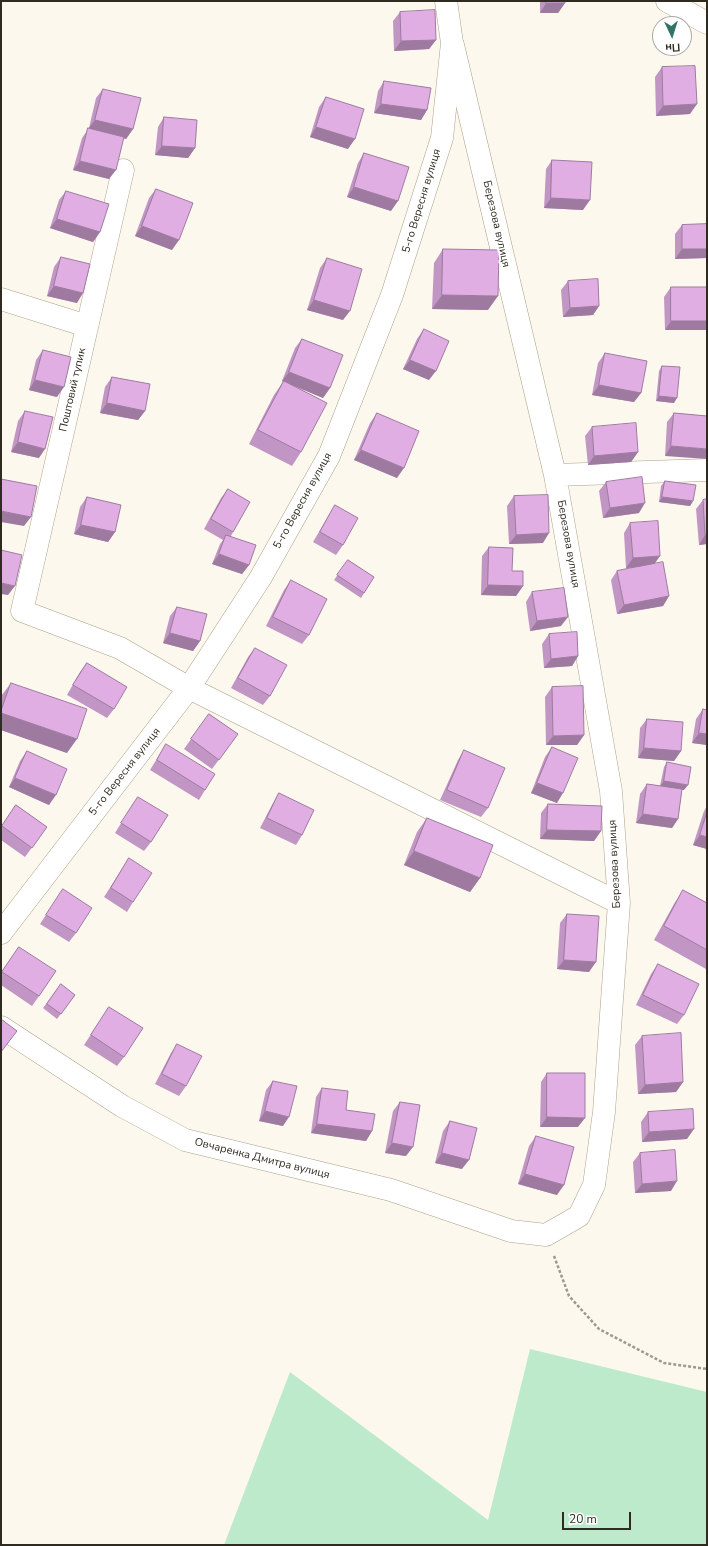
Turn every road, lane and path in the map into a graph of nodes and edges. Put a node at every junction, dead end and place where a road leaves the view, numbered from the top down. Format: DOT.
graph roads {
  1 [pos="446,1"];
  2 [pos="667,1"];
  3 [pos="707,23"];
  4 [pos="452,43"];
  5 [pos="123,170"];
  6 [pos="1,299"];
  7 [pos="88,326"];
  8 [pos="707,470"];
  9 [pos="556,475"];
  10 [pos="189,688"];
  11 [pos="619,903"];
  12 [pos="1,933"];
  13 [pos="1,1027"];
  14 [pos="546,1235"];
  15 [pos="707,1369"];
  1 -- 4 [label="street, 5-го Вересня вулиця"];
  2 -- 3 [label="street"];
  4 -- 9 [label="street, Березова вулиця"];
  4 -- 10 [label="street, 5-го Вересня вулиця"];
  5 -- 7 [label="street, Поштовий тупик"];
  6 -- 7 [label="street"];
  7 -- 10 [label="street, Поштовий тупик"];
  8 -- 9 [label="street"];
  9 -- 11 [label="street, Березова вулиця"];
  10 -- 11 [label="street"];
  10 -- 12 [label="street, 5-го Вересня вулиця"];
  11 -- 14 [label="street, Березова вулиця"];
  13 -- 14 [label="street, Овчаренка Дмитра вулиця"];
  14 -- 15 [label="path"];
}
